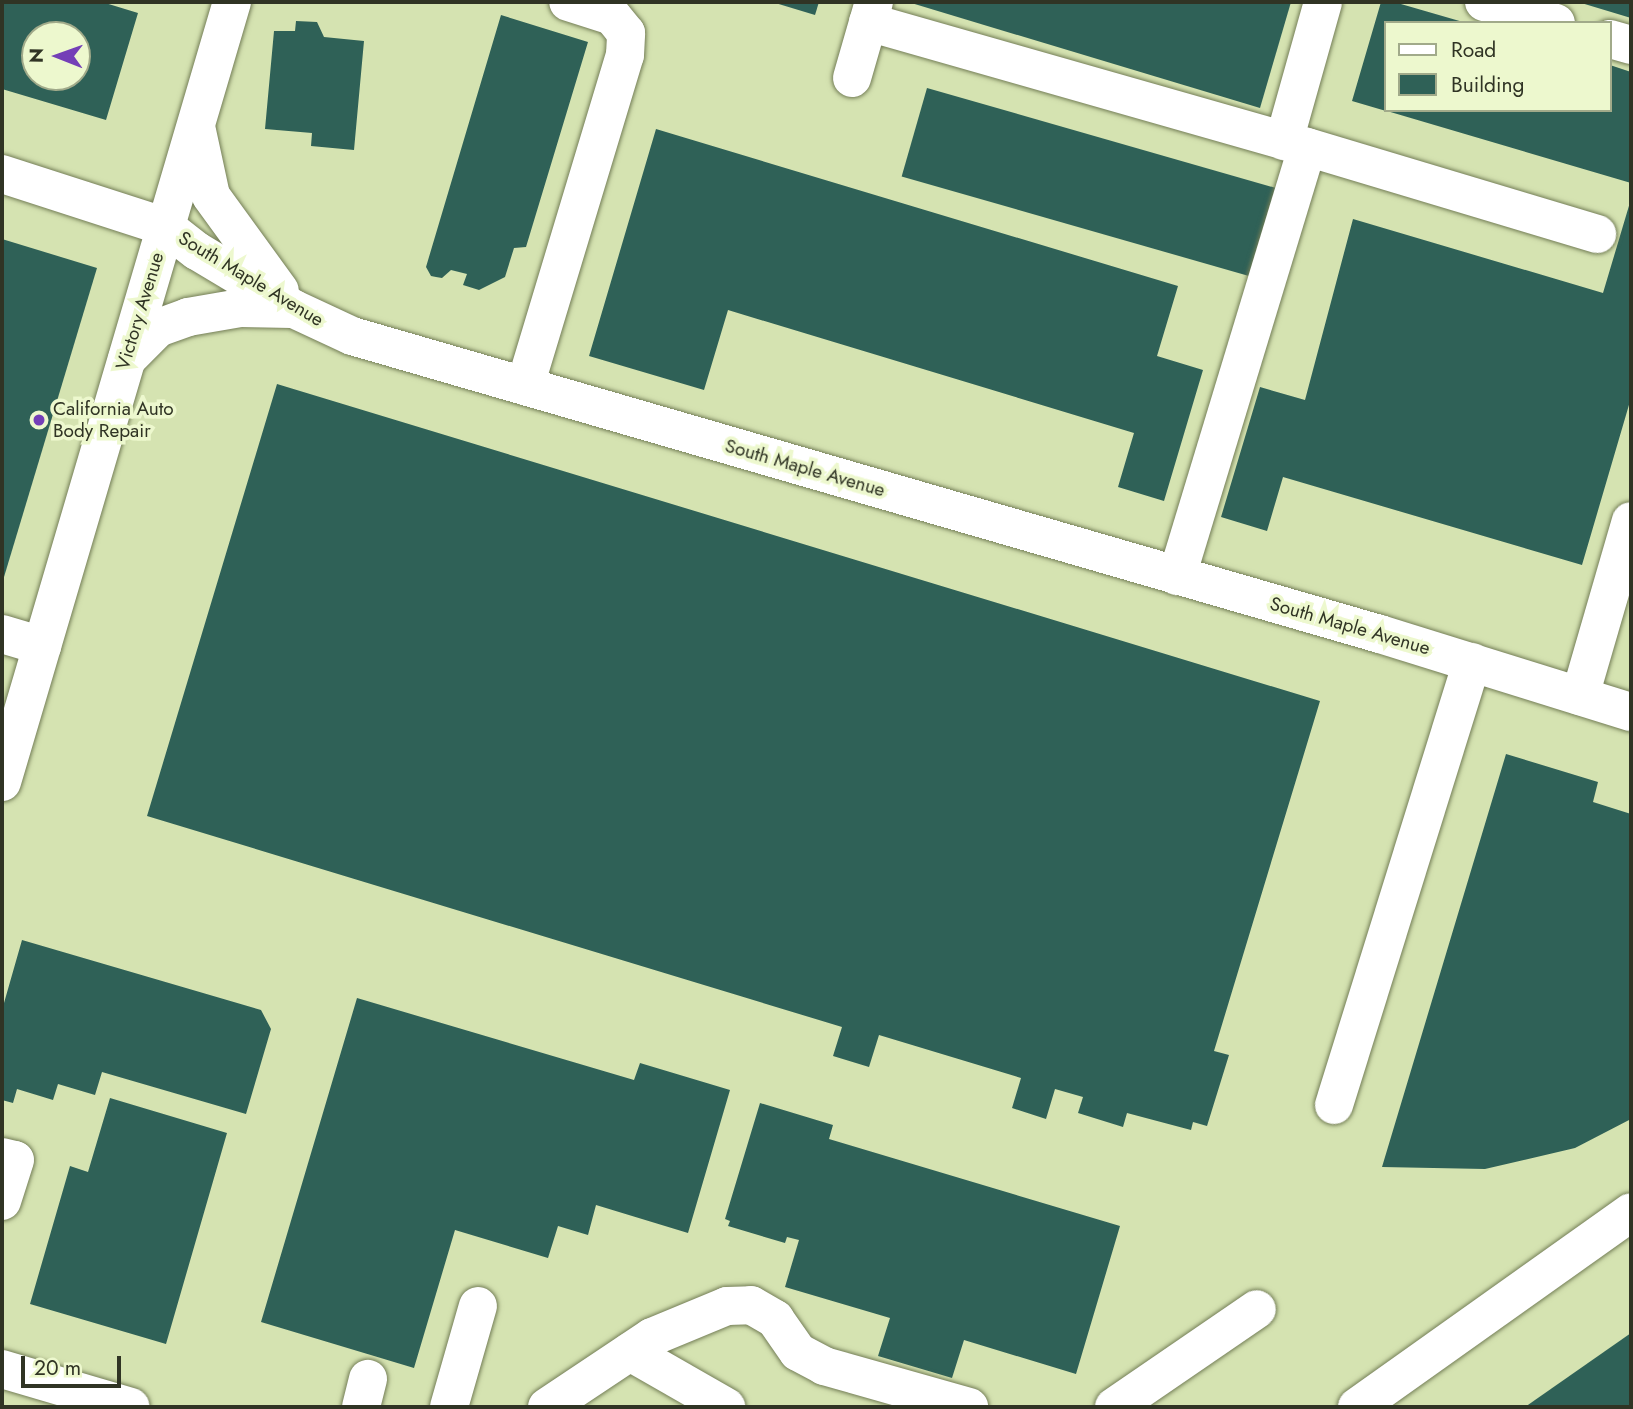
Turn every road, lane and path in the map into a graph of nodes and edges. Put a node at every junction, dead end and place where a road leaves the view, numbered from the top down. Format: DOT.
graph roads {
  1 [pos="232,2"];
  2 [pos="568,2"];
  3 [pos="1323,2"];
  4 [pos="1483,2"];
  5 [pos="871,12"];
  6 [pos="1549,21"];
  7 [pos="1612,40"];
  8 [pos="1631,45"];
  9 [pos="852,78"];
  10 [pos="196,125"];
  11 [pos="1296,144"];
  12 [pos="2,173"];
  13 [pos="166,227"];
  14 [pos="1597,234"];
  15 [pos="294,309"];
  16 [pos="126,360"];
  17 [pos="524,386"];
  18 [pos="1631,522"];
  19 [pos="1177,576"];
  20 [pos="2,634"];
  21 [pos="42,646"];
  22 [pos="1472,662"];
  23 [pos="1580,696"];
  24 [pos="1631,712"];
  25 [pos="2,782"];
  26 [pos="1334,1105"];
  27 [pos="2,1157"];
  28 [pos="2,1201"];
  29 [pos="1631,1212"];
  30 [pos="478,1306"];
  31 [pos="1257,1309"];
  32 [pos="641,1344"];
  33 [pos="2,1368"];
  34 [pos="131,1407"];
  35 [pos="449,1407"];
  36 [pos="547,1407"];
  37 [pos="726,1407"];
  38 [pos="969,1407"];
  39 [pos="1114,1407"];
  40 [pos="1357,1407"];
  1 -- 10 [label="street, Victory Avenue"];
  2 -- 17 [label="street"];
  3 -- 11 [label="street"];
  4 -- 6 [label="street"];
  5 -- 9 [label="street"];
  5 -- 11 [label="street"];
  7 -- 8 [label="street"];
  10 -- 13 [label="street, Victory Avenue"];
  10 -- 15 [label="street"];
  11 -- 14 [label="street"];
  11 -- 19 [label="street"];
  12 -- 13 [label="street, South Maple Avenue"];
  13 -- 15 [label="street, South Maple Avenue"];
  13 -- 16 [label="street, Victory Avenue"];
  15 -- 16 [label="street"];
  15 -- 17 [label="street, South Maple Avenue"];
  16 -- 21 [label="street, Victory Avenue"];
  17 -- 19 [label="street, South Maple Avenue"];
  18 -- 23 [label="street"];
  19 -- 22 [label="street, South Maple Avenue"];
  20 -- 21 [label="street"];
  21 -- 25 [label="street, Victory Avenue"];
  22 -- 23 [label="street, South Maple Avenue"];
  22 -- 26 [label="street"];
  23 -- 24 [label="street, South Maple Avenue"];
  27 -- 28 [label="street"];
  29 -- 40 [label="street"];
  30 -- 35 [label="street"];
  31 -- 39 [label="street"];
  32 -- 36 [label="street"];
  32 -- 37 [label="street"];
  32 -- 38 [label="street"];
  33 -- 34 [label="street"];
}
